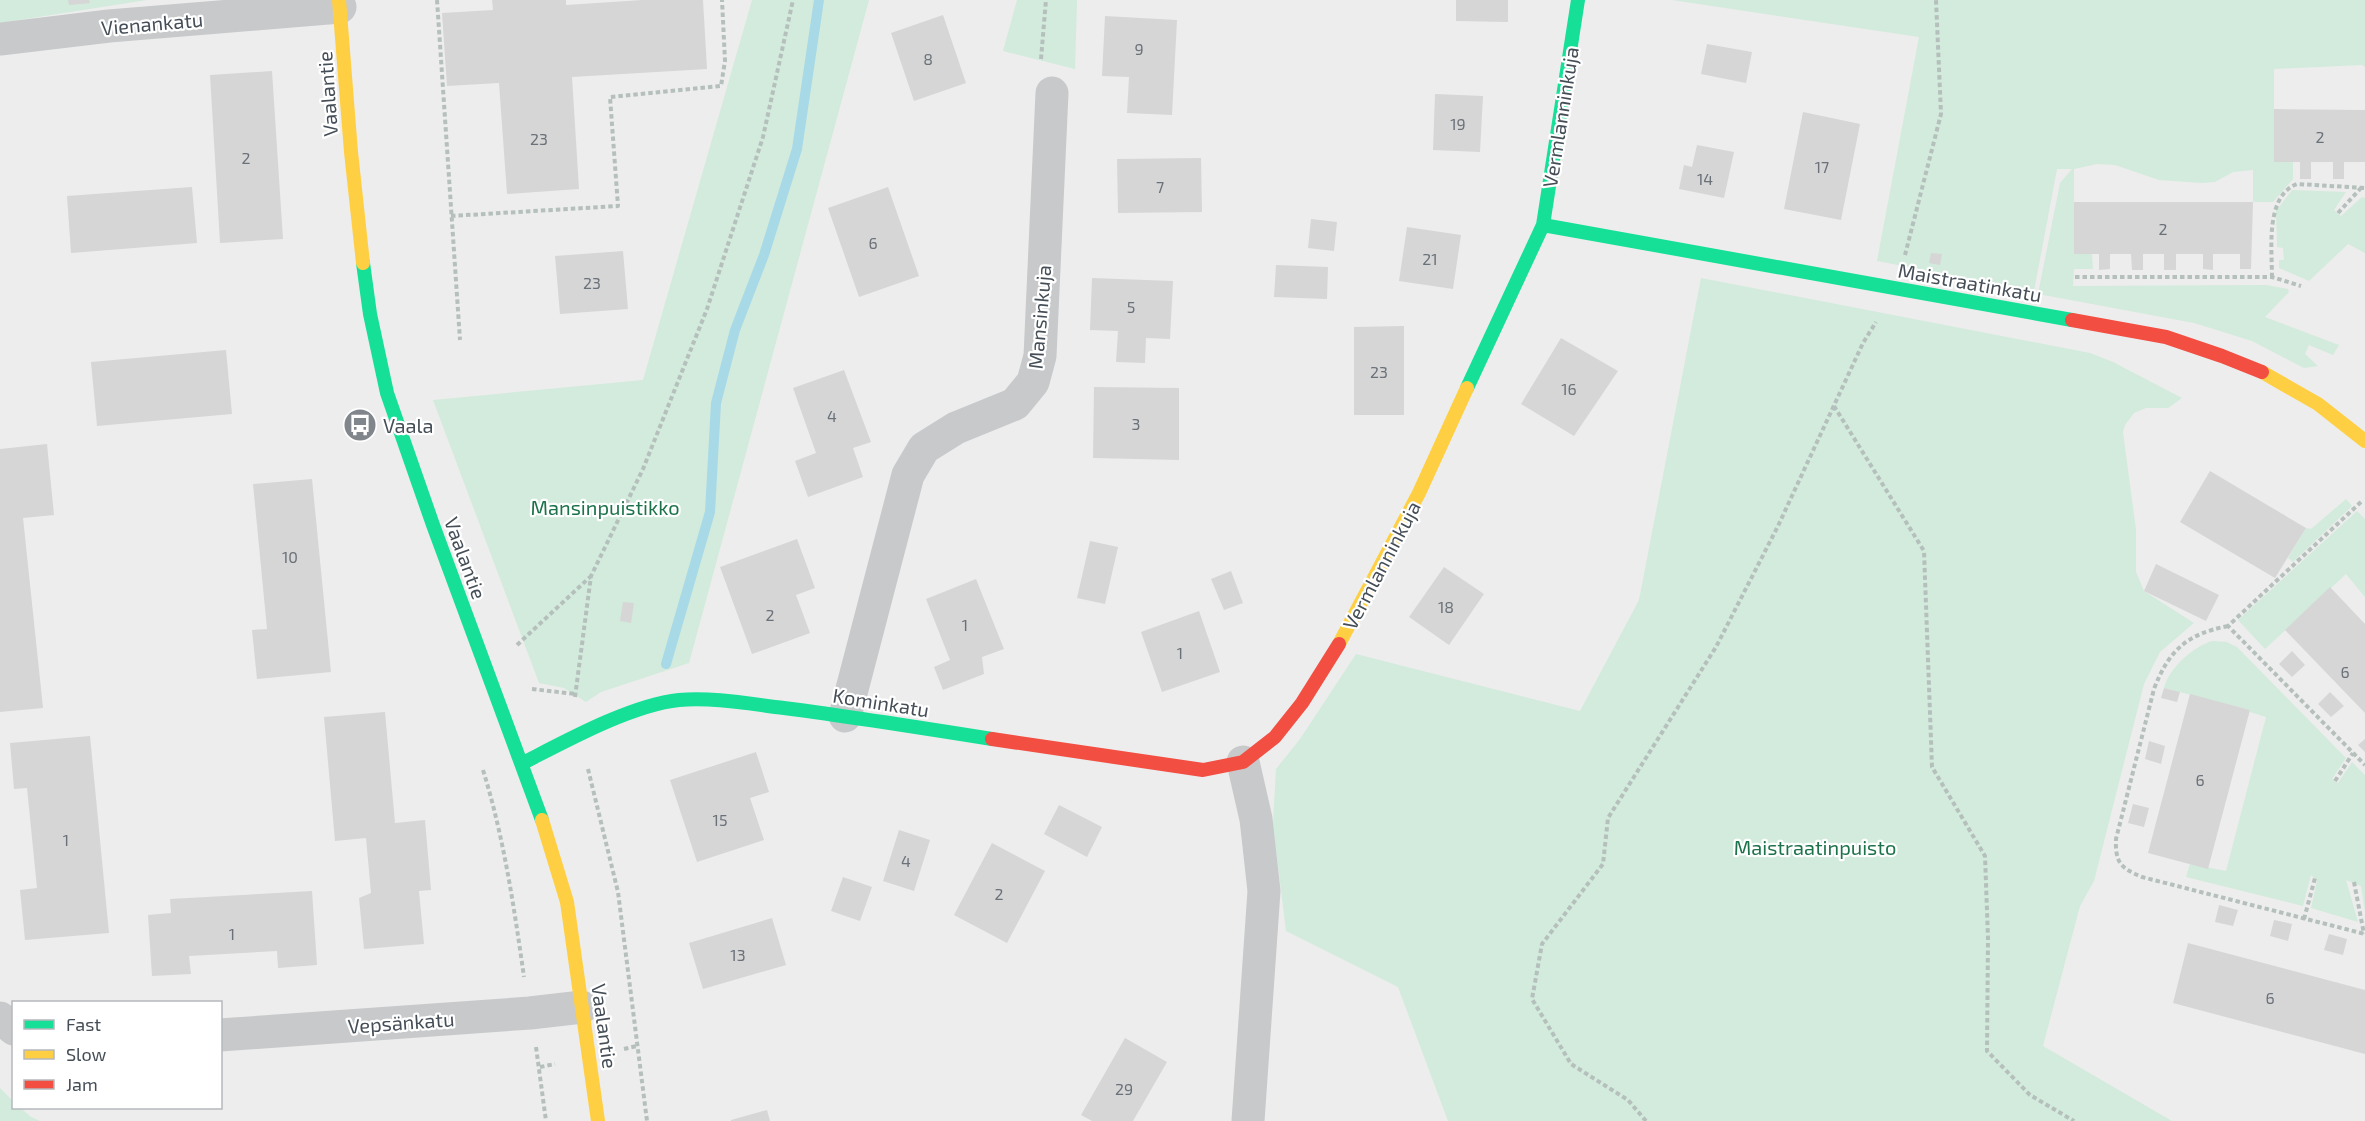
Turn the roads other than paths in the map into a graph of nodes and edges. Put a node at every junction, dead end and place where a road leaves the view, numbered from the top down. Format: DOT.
graph roads {
  1 [pos="1578,0"];
  2 [pos="340,3"];
  3 [pos="236,8"];
  4 [pos="0,39"];
  5 [pos="1052,93"];
  6 [pos="1543,225"];
  7 [pos="2365,441"];
  8 [pos="845,716"];
  9 [pos="1243,762"];
  10 [pos="523,763"];
  11 [pos="582,1006"];
  12 [pos="0,1018"];
  13 [pos="12,1027"];
  14 [pos="222,1035"];
  15 [pos="598,1121"];
  16 [pos="1248,1121"];
  1 -- 6 [label="street, Vermlanninkuja"];
  2 -- 3 [label="street, Vienankatu"];
  2 -- 10 [label="street, Vaalantie"];
  3 -- 4 [label="street, Vienankatu"];
  5 -- 8 [label="street, Mansinkuja"];
  6 -- 7 [label="street, Maistraatinkatu"];
  6 -- 9 [label="street, Vermlanninkuja"];
  8 -- 9 [label="street, Kominkatu"];
  8 -- 10 [label="street, Kominkatu"];
  9 -- 16 [label="street"];
  10 -- 11 [label="street, Vaalantie"];
  11 -- 14 [label="street, Vepsänkatu"];
  11 -- 15 [label="street, Vaalantie"];
  12 -- 13 [label="street"];
}
